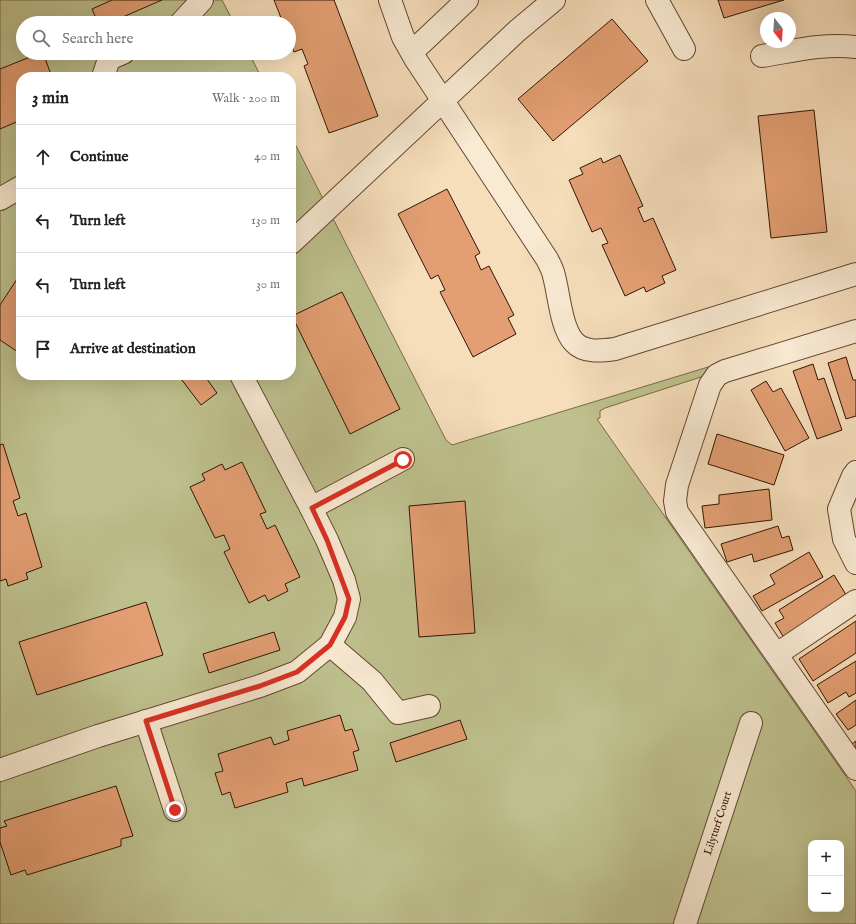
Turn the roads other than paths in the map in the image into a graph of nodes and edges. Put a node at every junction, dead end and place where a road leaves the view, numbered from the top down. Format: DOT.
graph roads {
  1 [pos="202,0"];
  2 [pos="390,0"];
  3 [pos="467,0"];
  4 [pos="554,0"];
  5 [pos="657,0"];
  6 [pos="187,16"];
  7 [pos="856,47"];
  8 [pos="684,49"];
  9 [pos="412,52"];
  10 [pos="762,56"];
  11 [pos="109,60"];
  12 [pos="105,72"];
  13 [pos="444,101"];
  14 [pos="16,190"];
  15 [pos="0,199"];
  16 [pos="296,238"];
  17 [pos="856,274"];
  18 [pos="856,331"];
  19 [pos="244,380"];
  20 [pos="403,460"];
  21 [pos="856,472"];
  22 [pos="312,508"];
  23 [pos="856,563"];
  24 [pos="856,601"];
  25 [pos="330,645"];
  26 [pos="778,654"];
  27 [pos="429,706"];
  28 [pos="146,721"];
  29 [pos="751,723"];
  30 [pos="856,769"];
  31 [pos="0,770"];
  32 [pos="175,810"];
  33 [pos="685,924"];
  1 -- 6 [label="street"];
  2 -- 9 [label="street"];
  3 -- 9 [label="street"];
  4 -- 13 [label="street"];
  5 -- 8 [label="street"];
  7 -- 10 [label="street"];
  9 -- 13 [label="street"];
  11 -- 12 [label="street"];
  13 -- 16 [label="street"];
  13 -- 17 [label="street"];
  14 -- 15 [label="street"];
  18 -- 26 [label="street"];
  19 -- 22 [label="street"];
  20 -- 22 [label="street"];
  21 -- 23 [label="street"];
  22 -- 25 [label="street"];
  24 -- 26 [label="street"];
  25 -- 27 [label="street"];
  25 -- 28 [label="street"];
  26 -- 30 [label="street"];
  28 -- 31 [label="street"];
  28 -- 32 [label="street"];
  29 -- 33 [label="street, Lilyturf Court"];
}
